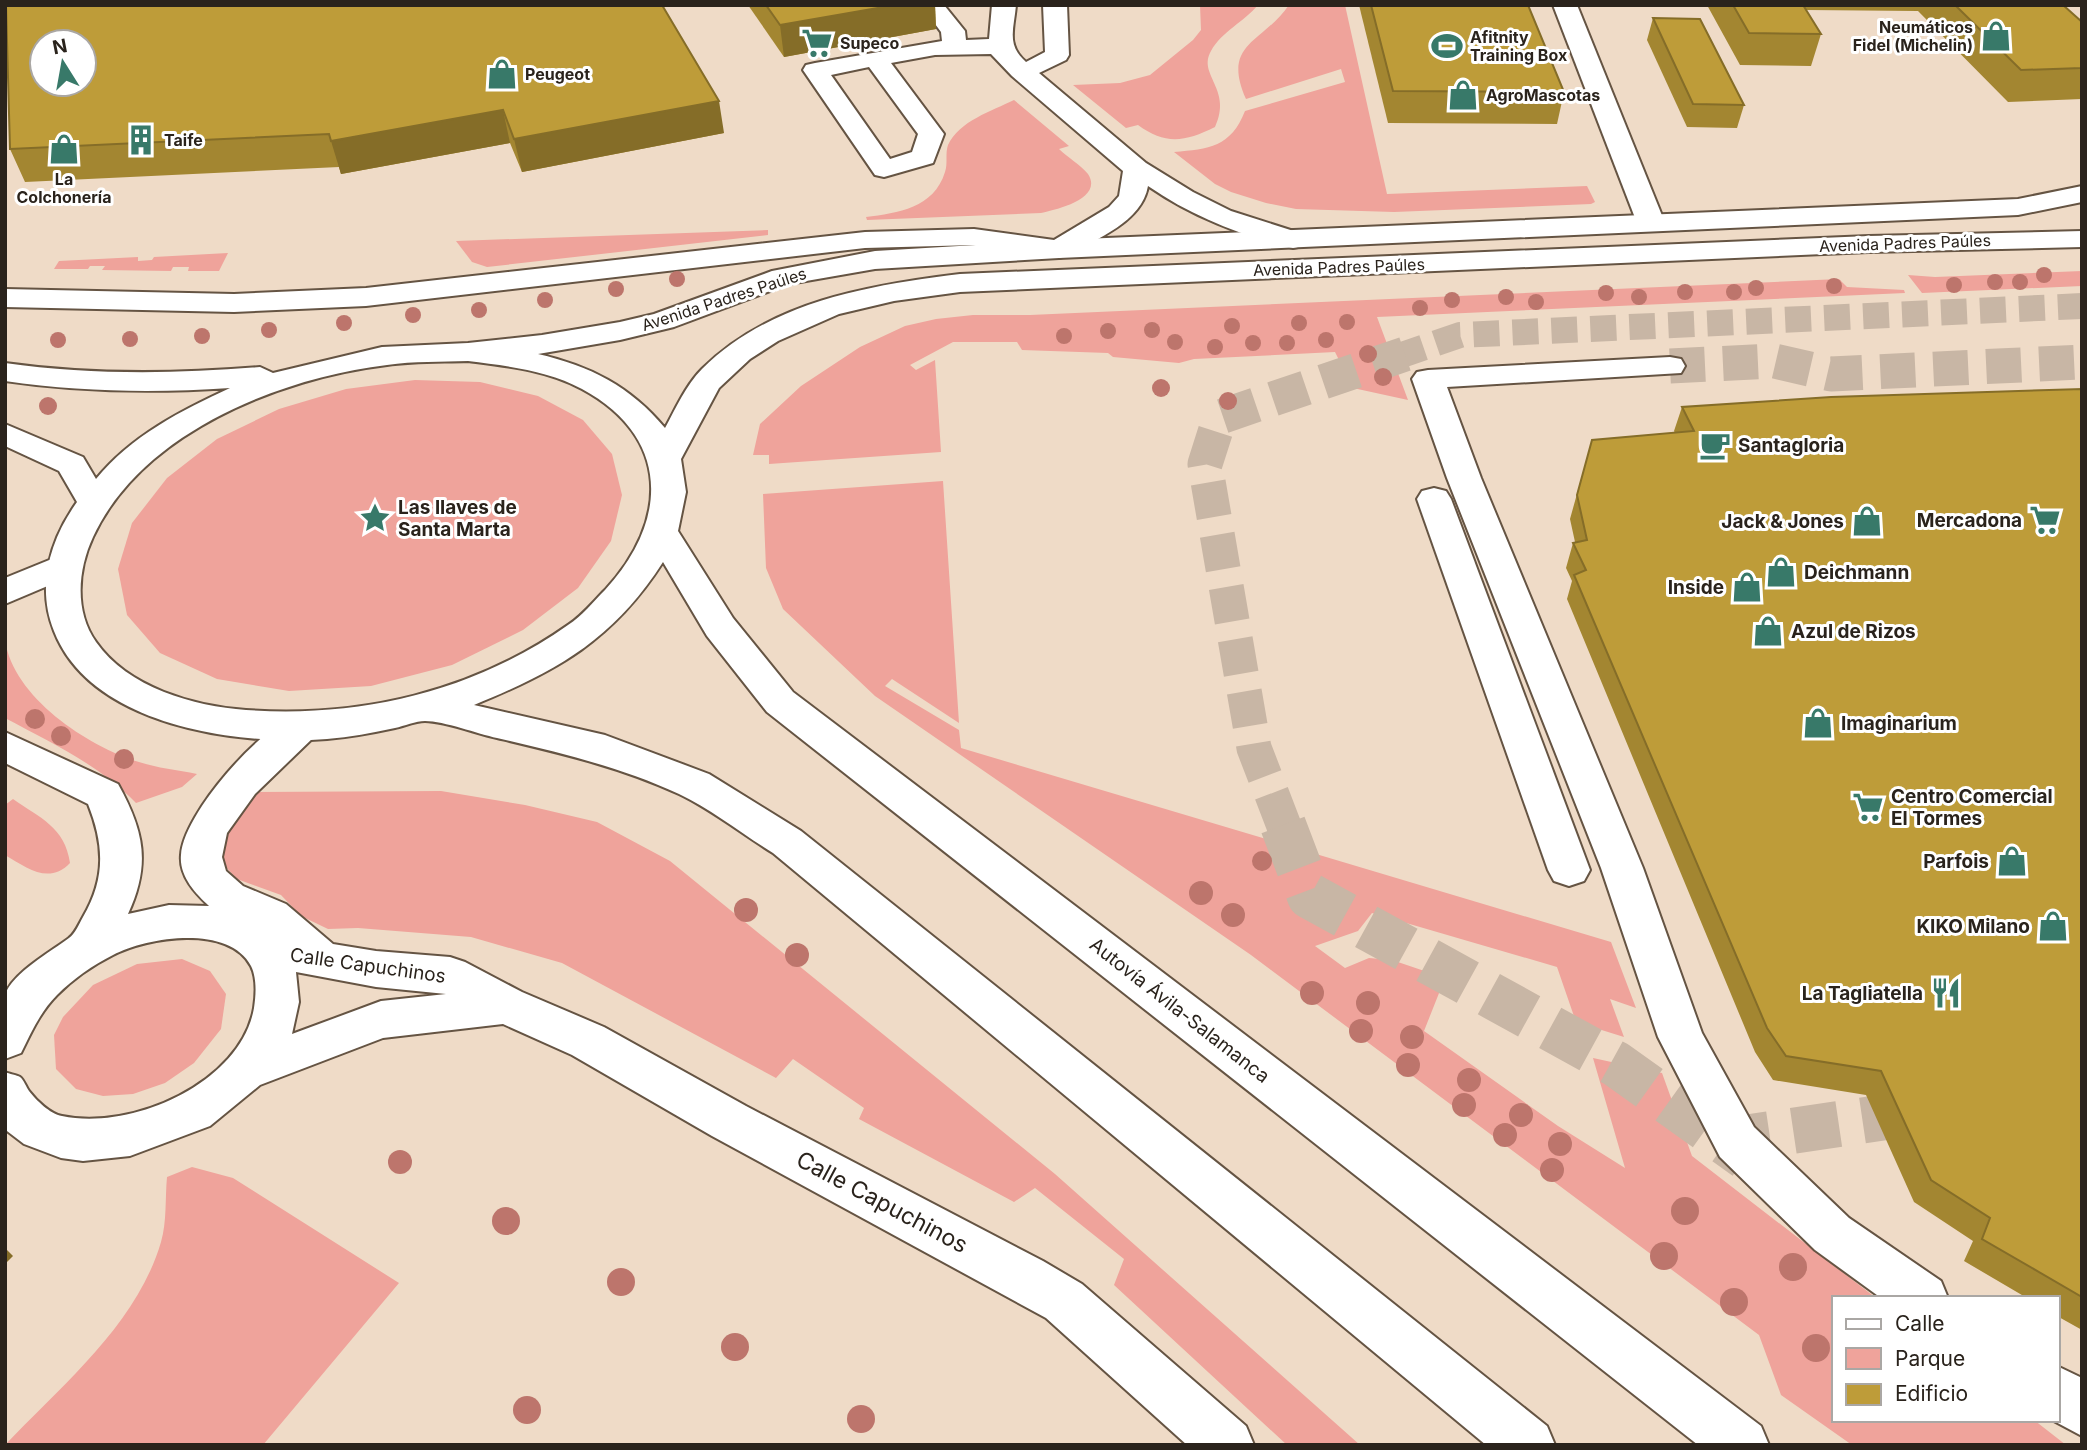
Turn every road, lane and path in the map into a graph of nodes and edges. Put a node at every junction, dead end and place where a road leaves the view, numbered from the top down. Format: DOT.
graph roads {
  1 [pos="932,5"];
  2 [pos="1004,5"];
  3 [pos="1055,5"];
  4 [pos="1565,5"];
  5 [pos="1000,46"];
  6 [pos="954,47"];
  7 [pos="875,60"];
  8 [pos="1021,71"];
  9 [pos="1137,169"];
  10 [pos="2081,199"];
  11 [pos="1651,223"];
  12 [pos="2082,239"];
  13 [pos="1293,240"];
  14 [pos="1059,249"];
  15 [pos="5,298"];
  16 [pos="468,352"];
  17 [pos="1665,359"];
  18 [pos="5,372"];
  19 [pos="301,373"];
  20 [pos="5,434"];
  21 [pos="665,458"];
  22 [pos="1434,499"];
  23 [pos="94,502"];
  24 [pos="663,534"];
  25 [pos="64,566"];
  26 [pos="5,592"];
  27 [pos="427,708"];
  28 [pos="287,727"];
  29 [pos="5,746"];
  30 [pos="1569,870"];
  31 [pos="202,921"];
  32 [pos="87,948"];
  33 [pos="264,950"];
  34 [pos="321,959"];
  35 [pos="506,1005"];
  36 [pos="7,1028"];
  37 [pos="244,1071"];
  38 [pos="5,1092"];
  39 [pos="20,1133"];
  40 [pos="1920,1296"];
  41 [pos="1407,1346"];
  42 [pos="2059,1393"];
  43 [pos="2082,1409"];
  44 [pos="1227,1445"];
  45 [pos="1499,1445"];
  46 [pos="1528,1445"];
  47 [pos="1742,1445"];
  1 -- 6 [label="main road"];
  2 -- 5 [label="main road"];
  3 -- 8 [label="main road"];
  4 -- 11 [label="main road"];
  5 -- 6 [label="main road"];
  5 -- 8 [label="main road"];
  6 -- 7 [label="main road"];
  7 -- 7 [label="main road"];
  8 -- 9 [label="main road"];
  9 -- 13 [label="main road"];
  9 -- 14 [label="main road"];
  10 -- 11 [label="main road, Avenida Padres Paúles"];
  11 -- 13 [label="main road, Avenida Padres Paúles"];
  12 -- 21 [label="main road, Avenida Padres Paúles"];
  13 -- 14 [label="main road, Avenida Padres Paúles"];
  14 -- 15 [label="main road"];
  14 -- 16 [label="main road, Avenida Padres Paúles"];
  16 -- 19 [label="main road"];
  16 -- 21 [label="main road"];
  17 -- 40 [label="main road"];
  18 -- 19 [label="main road"];
  19 -- 23 [label="main road"];
  20 -- 23 [label="main road"];
  21 -- 24 [label="main road"];
  22 -- 30 [label="main road"];
  23 -- 25 [label="main road"];
  24 -- 27 [label="main road"];
  24 -- 47 [label="main road, Autovía Ávila-Salamanca"];
  25 -- 26 [label="main road"];
  25 -- 28 [label="main road"];
  27 -- 28 [label="main road"];
  27 -- 41 [label="main road"];
  28 -- 31 [label="main road"];
  28 -- 34 [label="main road"];
  29 -- 32 [label="main road"];
  31 -- 32 [label="main road"];
  31 -- 33 [label="main road"];
  32 -- 36 [label="main road"];
  33 -- 34 [label="main road, Calle Capuchinos"];
  33 -- 37 [label="main road"];
  34 -- 35 [label="main road, Calle Capuchinos"];
  35 -- 37 [label="main road, Calle Capuchinos"];
  35 -- 44 [label="main road, Calle Capuchinos"];
  37 -- 39 [label="main road"];
  38 -- 39 [label="main road"];
  41 -- 45 [label="main road"];
  41 -- 46 [label="main road"];
  42 -- 43 [label="main road"];
}
